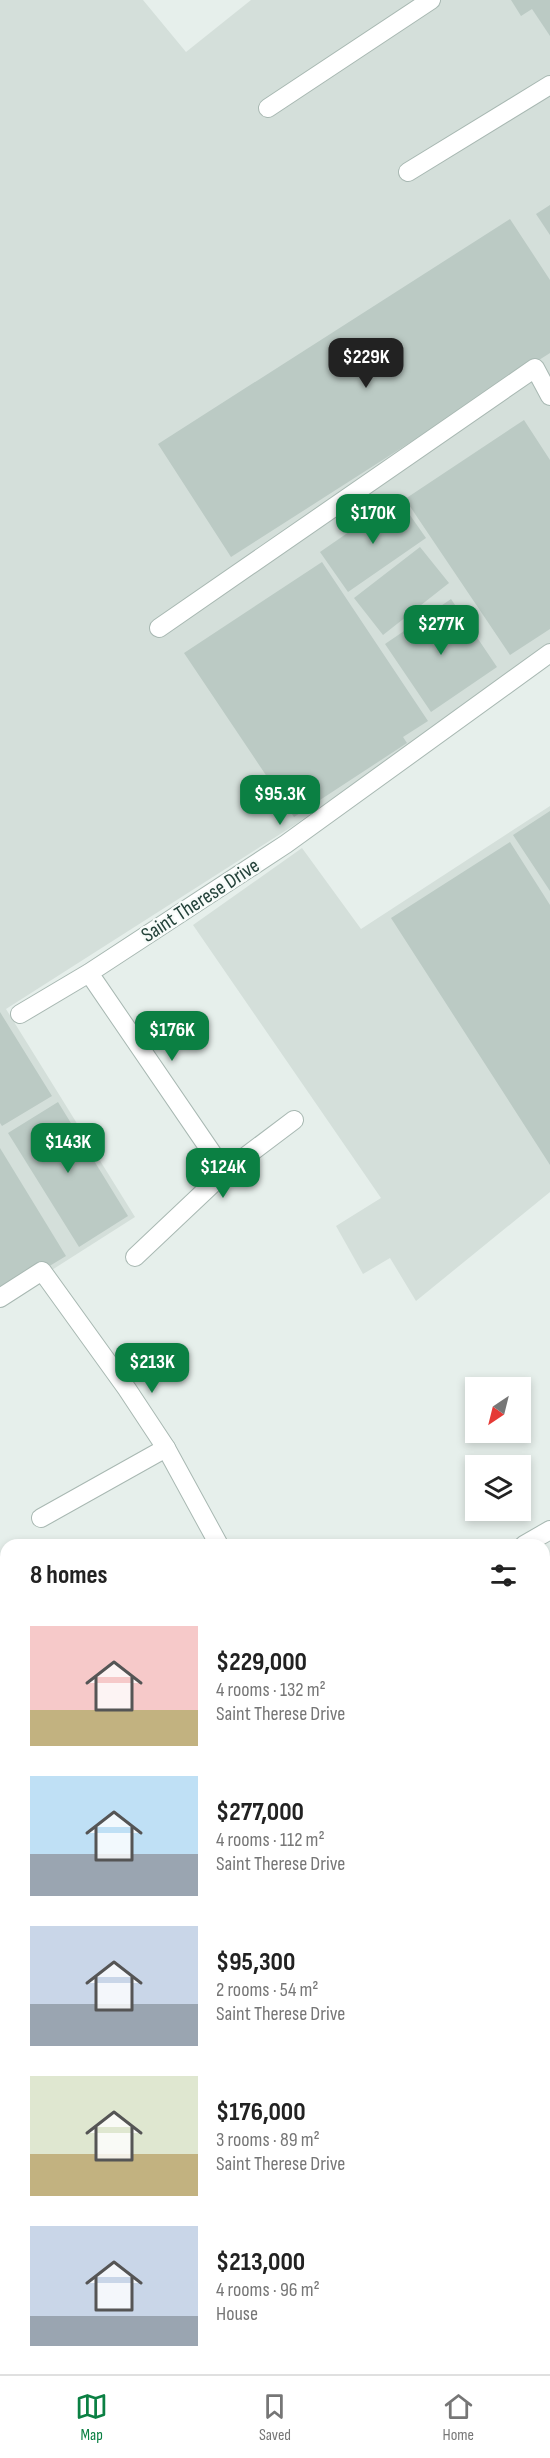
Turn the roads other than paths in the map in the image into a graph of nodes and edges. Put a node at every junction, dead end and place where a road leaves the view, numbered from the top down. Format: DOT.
graph roads {
  1 [pos="431,0"];
  2 [pos="550,85"];
  3 [pos="268,108"];
  4 [pos="408,172"];
  5 [pos="550,396"];
  6 [pos="159,628"];
  7 [pos="550,653"];
  8 [pos="89,973"];
  9 [pos="20,1014"];
  10 [pos="294,1120"];
  11 [pos="225,1172"];
  12 [pos="135,1257"];
  13 [pos="0,1298"];
  14 [pos="166,1448"];
  15 [pos="41,1518"];
  16 [pos="550,1530"];
  17 [pos="216,1539"];
  18 [pos="534,1539"];
  1 -- 3 [label="street"];
  2 -- 4 [label="street"];
  5 -- 6 [label="street"];
  7 -- 8 [label="street, Saint Therese Drive"];
  8 -- 9 [label="street, Saint Therese Drive"];
  8 -- 11 [label="street"];
  10 -- 11 [label="street"];
  11 -- 12 [label="street"];
  13 -- 14 [label="street"];
  14 -- 15 [label="street"];
  14 -- 17 [label="street"];
  16 -- 18 [label="street"];
}
